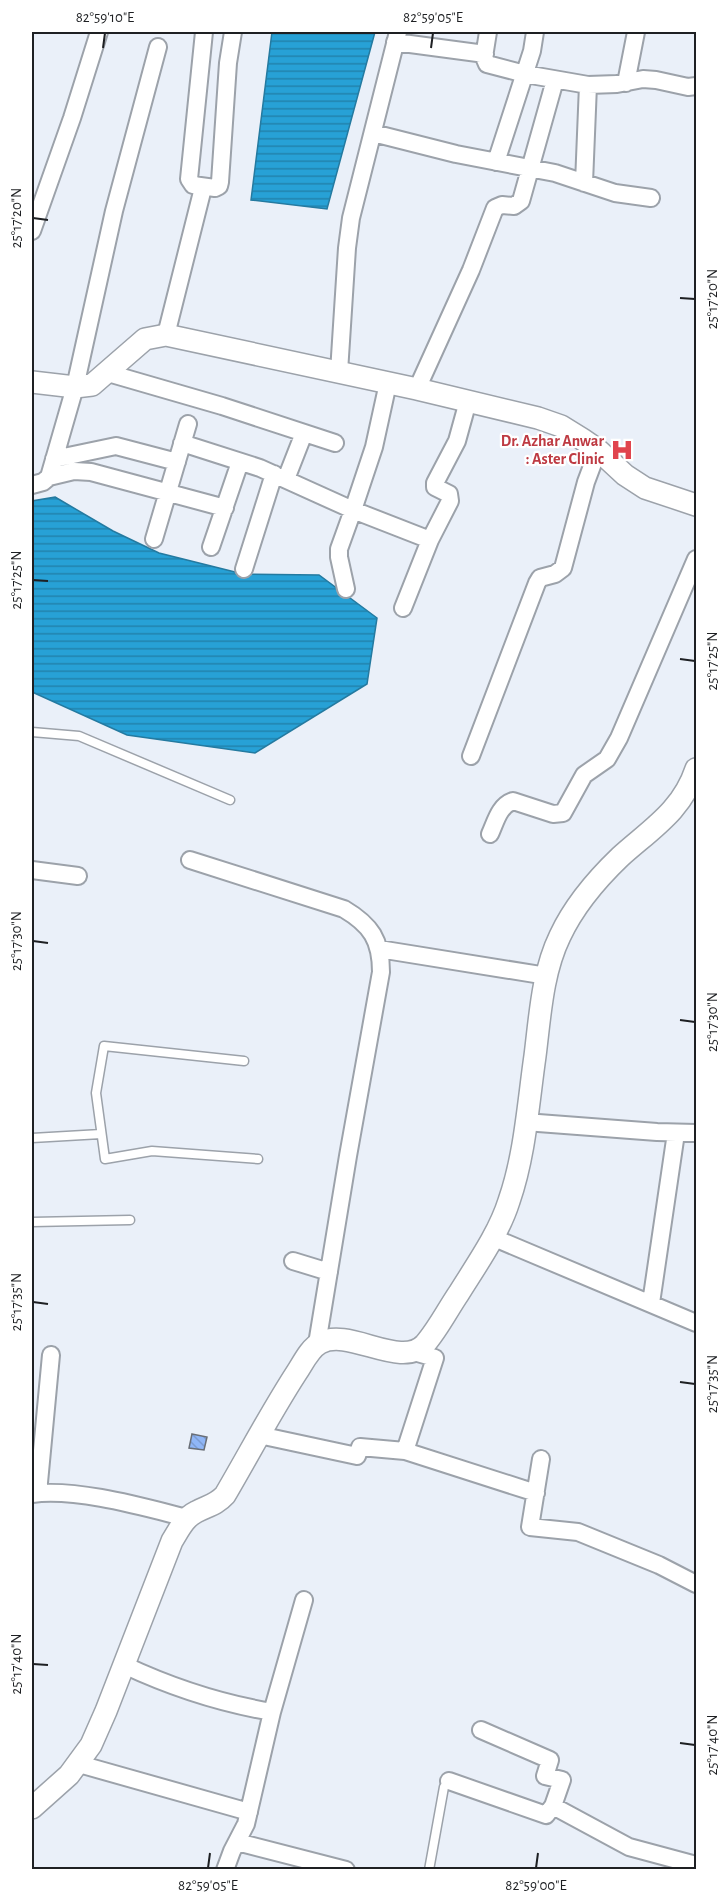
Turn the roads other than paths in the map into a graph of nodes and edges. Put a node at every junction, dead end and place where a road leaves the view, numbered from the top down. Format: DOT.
graph roads {
  1 [pos="99,32"];
  2 [pos="204,32"];
  3 [pos="233,32"];
  4 [pos="488,32"];
  5 [pos="536,32"];
  6 [pos="636,32"];
  7 [pos="397,37"];
  8 [pos="158,47"];
  9 [pos="485,54"];
  10 [pos="525,74"];
  11 [pos="555,80"];
  12 [pos="626,83"];
  13 [pos="588,85"];
  14 [pos="696,86"];
  15 [pos="373,132"];
  16 [pos="496,162"];
  17 [pos="531,168"];
  18 [pos="584,183"];
  19 [pos="203,188"];
  20 [pos="651,198"];
  21 [pos="32,231"];
  22 [pos="166,335"];
  23 [pos="339,372"];
  24 [pos="108,373"];
  25 [pos="32,382"];
  26 [pos="388,383"];
  27 [pos="75,387"];
  28 [pos="417,389"];
  29 [pos="468,401"];
  30 [pos="188,424"];
  31 [pos="304,433"];
  32 [pos="182,443"];
  33 [pos="335,443"];
  34 [pos="598,450"];
  35 [pos="54,459"];
  36 [pos="177,462"];
  37 [pos="240,462"];
  38 [pos="49,477"];
  39 [pos="280,477"];
  40 [pos="32,485"];
  41 [pos="169,491"];
  42 [pos="696,505"];
  43 [pos="225,508"];
  44 [pos="353,510"];
  45 [pos="154,539"];
  46 [pos="430,540"];
  47 [pos="211,547"];
  48 [pos="696,559"];
  49 [pos="244,569"];
  50 [pos="346,589"];
  51 [pos="403,608"];
  52 [pos="32,732"];
  53 [pos="471,756"];
  54 [pos="696,769"];
  55 [pos="230,800"];
  56 [pos="490,834"];
  57 [pos="190,860"];
  58 [pos="32,870"];
  59 [pos="78,876"];
  60 [pos="379,949"];
  61 [pos="547,976"];
  62 [pos="244,1061"];
  63 [pos="525,1122"];
  64 [pos="676,1133"];
  65 [pos="696,1133"];
  66 [pos="101,1134"];
  67 [pos="32,1138"];
  68 [pos="258,1159"];
  69 [pos="129,1220"];
  70 [pos="32,1222"];
  71 [pos="492,1237"];
  72 [pos="293,1261"];
  73 [pos="329,1272"];
  74 [pos="651,1303"];
  75 [pos="696,1323"];
  76 [pos="317,1344"];
  77 [pos="414,1352"];
  78 [pos="51,1354"];
  79 [pos="259,1435"];
  80 [pos="405,1451"];
  81 [pos="541,1459"];
  82 [pos="35,1493"];
  83 [pos="536,1493"];
  84 [pos="187,1518"];
  85 [pos="696,1584"];
  86 [pos="304,1600"];
  87 [pos="124,1665"];
  88 [pos="272,1712"];
  89 [pos="481,1730"];
  90 [pos="79,1764"];
  91 [pos="449,1781"];
  92 [pos="553,1806"];
  93 [pos="32,1808"];
  94 [pos="249,1812"];
  95 [pos="237,1842"];
  96 [pos="696,1864"];
  97 [pos="225,1869"];
  98 [pos="346,1869"];
  99 [pos="429,1869"];
  1 -- 21 [label="street"];
  2 -- 19 [label="street"];
  3 -- 19 [label="street"];
  4 -- 9 [label="street"];
  5 -- 10 [label="street"];
  6 -- 12 [label="street"];
  7 -- 9 [label="street"];
  7 -- 15 [label="street"];
  8 -- 27 [label="street"];
  9 -- 10 [label="street"];
  10 -- 11 [label="street"];
  10 -- 16 [label="street"];
  11 -- 13 [label="street"];
  11 -- 17 [label="street"];
  12 -- 13 [label="street"];
  12 -- 14 [label="street"];
  13 -- 18 [label="street"];
  15 -- 16 [label="street"];
  15 -- 23 [label="street"];
  16 -- 17 [label="street"];
  17 -- 18 [label="street"];
  17 -- 28 [label="street"];
  18 -- 20 [label="street"];
  19 -- 22 [label="street"];
  22 -- 23 [label="street"];
  22 -- 24 [label="street"];
  23 -- 26 [label="street"];
  24 -- 27 [label="street"];
  24 -- 31 [label="street"];
  25 -- 27 [label="street"];
  26 -- 28 [label="street"];
  26 -- 44 [label="street"];
  27 -- 35 [label="street"];
  28 -- 29 [label="street"];
  29 -- 34 [label="street"];
  29 -- 46 [label="street"];
  30 -- 32 [label="street"];
  31 -- 33 [label="street"];
  31 -- 39 [label="street"];
  32 -- 36 [label="street"];
  32 -- 37 [label="street"];
  34 -- 42 [label="street"];
  34 -- 53 [label="street"];
  35 -- 36 [label="street"];
  35 -- 38 [label="street"];
  36 -- 41 [label="street"];
  37 -- 39 [label="street"];
  37 -- 43 [label="street"];
  38 -- 40 [label="street"];
  38 -- 41 [label="street"];
  39 -- 44 [label="street"];
  39 -- 49 [label="street"];
  41 -- 43 [label="street"];
  41 -- 45 [label="street"];
  43 -- 47 [label="street"];
  44 -- 46 [label="street"];
  44 -- 50 [label="street"];
  46 -- 51 [label="street"];
  48 -- 56 [label="street"];
  52 -- 55 [label="lane"];
  54 -- 61 [label="street"];
  57 -- 60 [label="street"];
  58 -- 59 [label="street"];
  60 -- 61 [label="street"];
  60 -- 73 [label="street"];
  61 -- 63 [label="street"];
  62 -- 66 [label="lane"];
  63 -- 64 [label="street"];
  63 -- 71 [label="street"];
  64 -- 65 [label="street"];
  64 -- 74 [label="street"];
  66 -- 67 [label="lane"];
  66 -- 68 [label="lane"];
  69 -- 70 [label="lane"];
  71 -- 74 [label="street"];
  71 -- 77 [label="street"];
  72 -- 73 [label="street"];
  73 -- 76 [label="street"];
  74 -- 75 [label="street"];
  76 -- 77 [label="street"];
  76 -- 79 [label="street"];
  77 -- 80 [label="street"];
  78 -- 82 [label="street"];
  79 -- 80 [label="street"];
  79 -- 84 [label="street"];
  80 -- 83 [label="street"];
  81 -- 83 [label="street"];
  82 -- 84 [label="street"];
  83 -- 85 [label="street"];
  84 -- 87 [label="street"];
  86 -- 88 [label="street"];
  87 -- 88 [label="street"];
  87 -- 90 [label="street"];
  88 -- 94 [label="street"];
  89 -- 92 [label="street"];
  90 -- 93 [label="street"];
  90 -- 94 [label="street"];
  91 -- 92 [label="street"];
  91 -- 99 [label="lane"];
  92 -- 96 [label="street"];
  94 -- 95 [label="street"];
  95 -- 97 [label="street"];
  95 -- 98 [label="street"];
}
